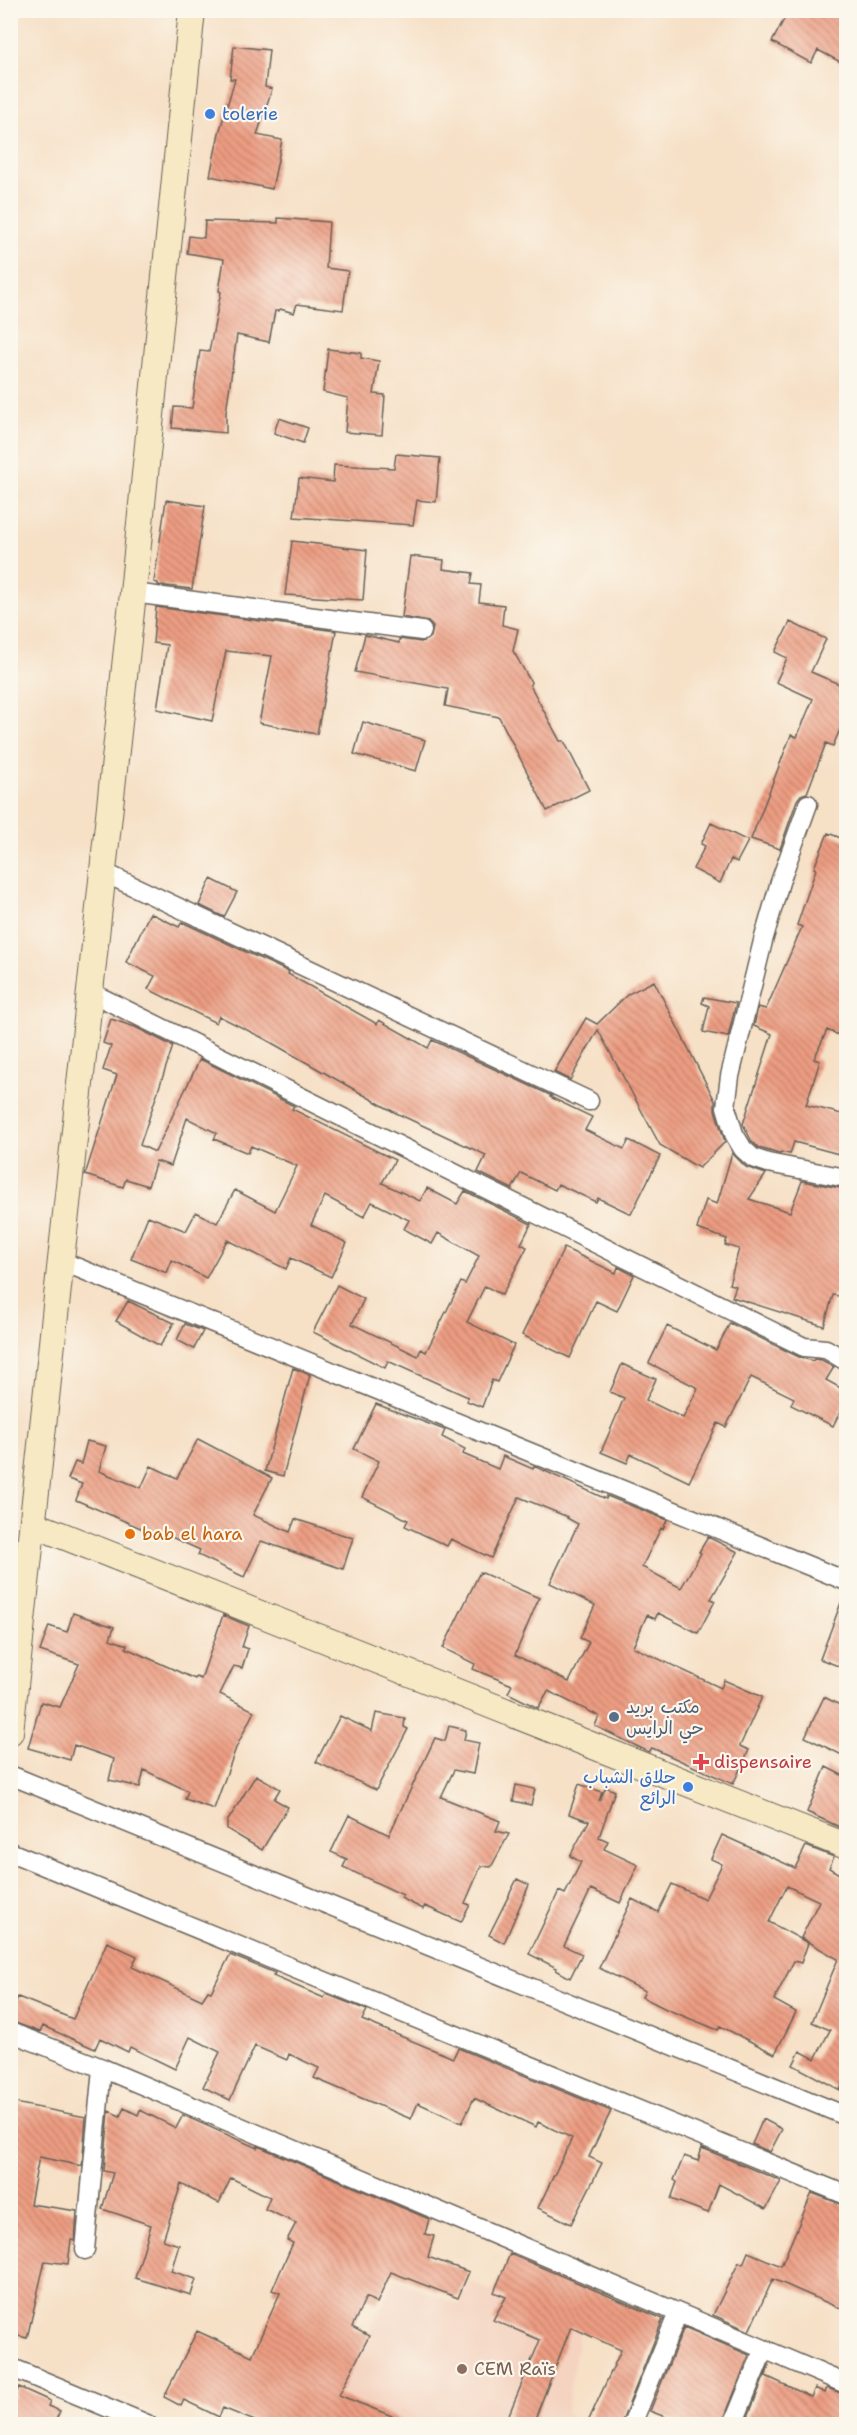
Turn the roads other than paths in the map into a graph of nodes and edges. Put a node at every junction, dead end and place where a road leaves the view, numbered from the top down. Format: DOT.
graph roads {
  1 [pos="192,10"];
  2 [pos="133,593"];
  3 [pos="422,632"];
  4 [pos="808,804"];
  5 [pos="103,872"];
  6 [pos="90,992"];
  7 [pos="589,1101"];
  8 [pos="846,1178"];
  9 [pos="61,1261"];
  10 [pos="846,1361"];
  11 [pos="33,1524"];
  12 [pos="846,1581"];
  13 [pos="10,1732"];
  14 [pos="10,1774"];
  15 [pos="846,1846"];
  16 [pos="10,1852"];
  17 [pos="10,2032"];
  18 [pos="102,2068"];
  19 [pos="846,2116"];
  20 [pos="846,2195"];
  21 [pos="85,2250"];
  22 [pos="678,2313"];
  23 [pos="764,2349"];
  24 [pos="10,2367"];
  25 [pos="846,2384"];
  26 [pos="147,2424"];
  27 [pos="632,2424"];
  28 [pos="733,2424"];
  1 -- 2 [label="main road"];
  2 -- 3 [label="street"];
  2 -- 5 [label="main road"];
  4 -- 8 [label="street"];
  5 -- 6 [label="main road"];
  5 -- 7 [label="street"];
  6 -- 9 [label="main road"];
  6 -- 10 [label="street"];
  9 -- 11 [label="main road"];
  9 -- 12 [label="street"];
  11 -- 13 [label="main road"];
  11 -- 15 [label="main road"];
  14 -- 19 [label="street"];
  16 -- 20 [label="street"];
  17 -- 18 [label="street"];
  18 -- 21 [label="street"];
  18 -- 22 [label="street"];
  22 -- 23 [label="street"];
  22 -- 27 [label="street"];
  23 -- 25 [label="street"];
  23 -- 28 [label="street"];
  24 -- 26 [label="street"];
}
